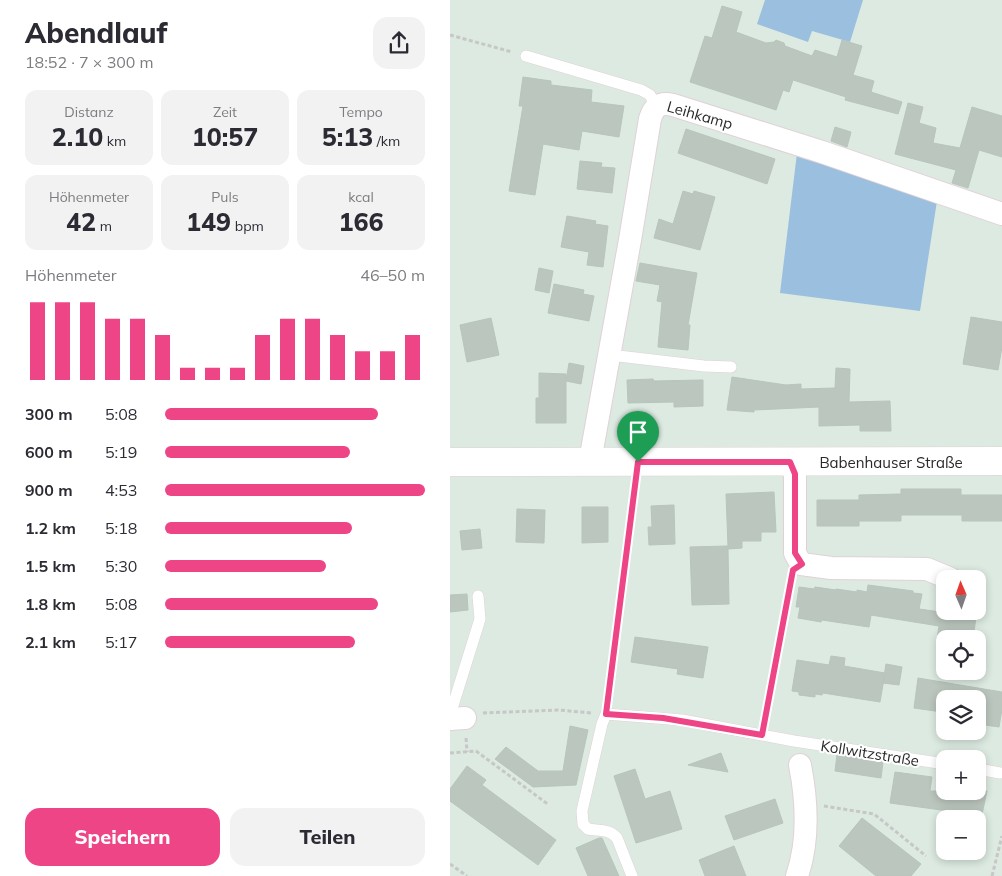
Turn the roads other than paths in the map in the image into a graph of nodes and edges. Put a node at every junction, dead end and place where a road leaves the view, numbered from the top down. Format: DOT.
graph roads {
  1 [pos="526,56"];
  2 [pos="656,106"];
  3 [pos="1002,214"];
  4 [pos="610,355"];
  5 [pos="731,367"];
  6 [pos="1002,461"];
  7 [pos="450,462"];
  8 [pos="590,462"];
  9 [pos="790,462"];
  10 [pos="936,573"];
  11 [pos="478,596"];
  12 [pos="455,717"];
  13 [pos="794,741"];
  14 [pos="936,763"];
  15 [pos="800,765"];
  16 [pos="986,770"];
  17 [pos="1000,773"];
  18 [pos="632,876"];
  19 [pos="797,876"];
  1 -- 2 [label="lane"];
  2 -- 3 [label="street, Leihkamp"];
  2 -- 4 [label="street, Leihkamp"];
  4 -- 5 [label="lane"];
  4 -- 8 [label="street, Leihkamp"];
  6 -- 9 [label="main road, Babenhauser Straße"];
  7 -- 8 [label="main road, Babenhauser Straße"];
  8 -- 9 [label="main road, Babenhauser Straße"];
  9 -- 10 [label="street"];
  11 -- 12 [label="lane"];
  13 -- 14 [label="lane, Kollwitzstraße"];
  13 -- 15 [label="lane, Kollwitzstraße"];
  13 -- 18 [label="lane, Kollwitzstraße"];
  15 -- 19 [label="street, Kollwitzstraße"];
  16 -- 17 [label="lane"];
}
